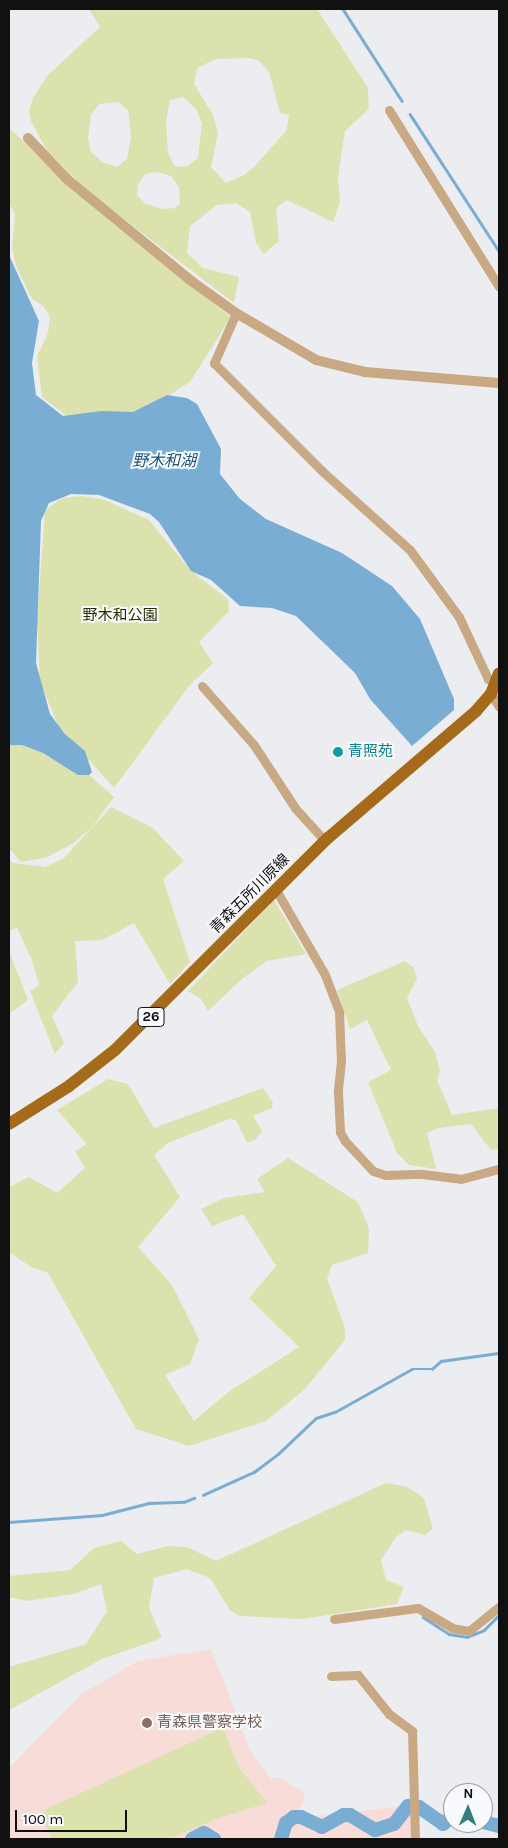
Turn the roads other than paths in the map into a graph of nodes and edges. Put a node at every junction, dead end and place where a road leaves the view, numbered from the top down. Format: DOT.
graph roads {
  1 [pos="389,110"];
  2 [pos="28,138"];
  3 [pos="499,287"];
  4 [pos="236,313"];
  5 [pos="499,383"];
  6 [pos="496,683"];
  7 [pos="202,686"];
  8 [pos="499,707"];
  9 [pos="325,841"];
  10 [pos="276,890"];
  11 [pos="9,1124"];
  12 [pos="499,1169"];
  13 [pos="499,1607"];
  14 [pos="334,1620"];
  15 [pos="331,1676"];
  16 [pos="415,1839"];
  1 -- 3 [label="street"];
  2 -- 4 [label="street"];
  4 -- 5 [label="street"];
  4 -- 6 [label="street"];
  6 -- 8 [label="street"];
  6 -- 9 [label="main road, 青森五所川原線 / 26"];
  7 -- 9 [label="street"];
  9 -- 10 [label="main road, 青森五所川原線 / 26"];
  10 -- 11 [label="main road, 青森五所川原線 / 26"];
  10 -- 12 [label="street"];
  13 -- 14 [label="street"];
  15 -- 16 [label="street"];
}
